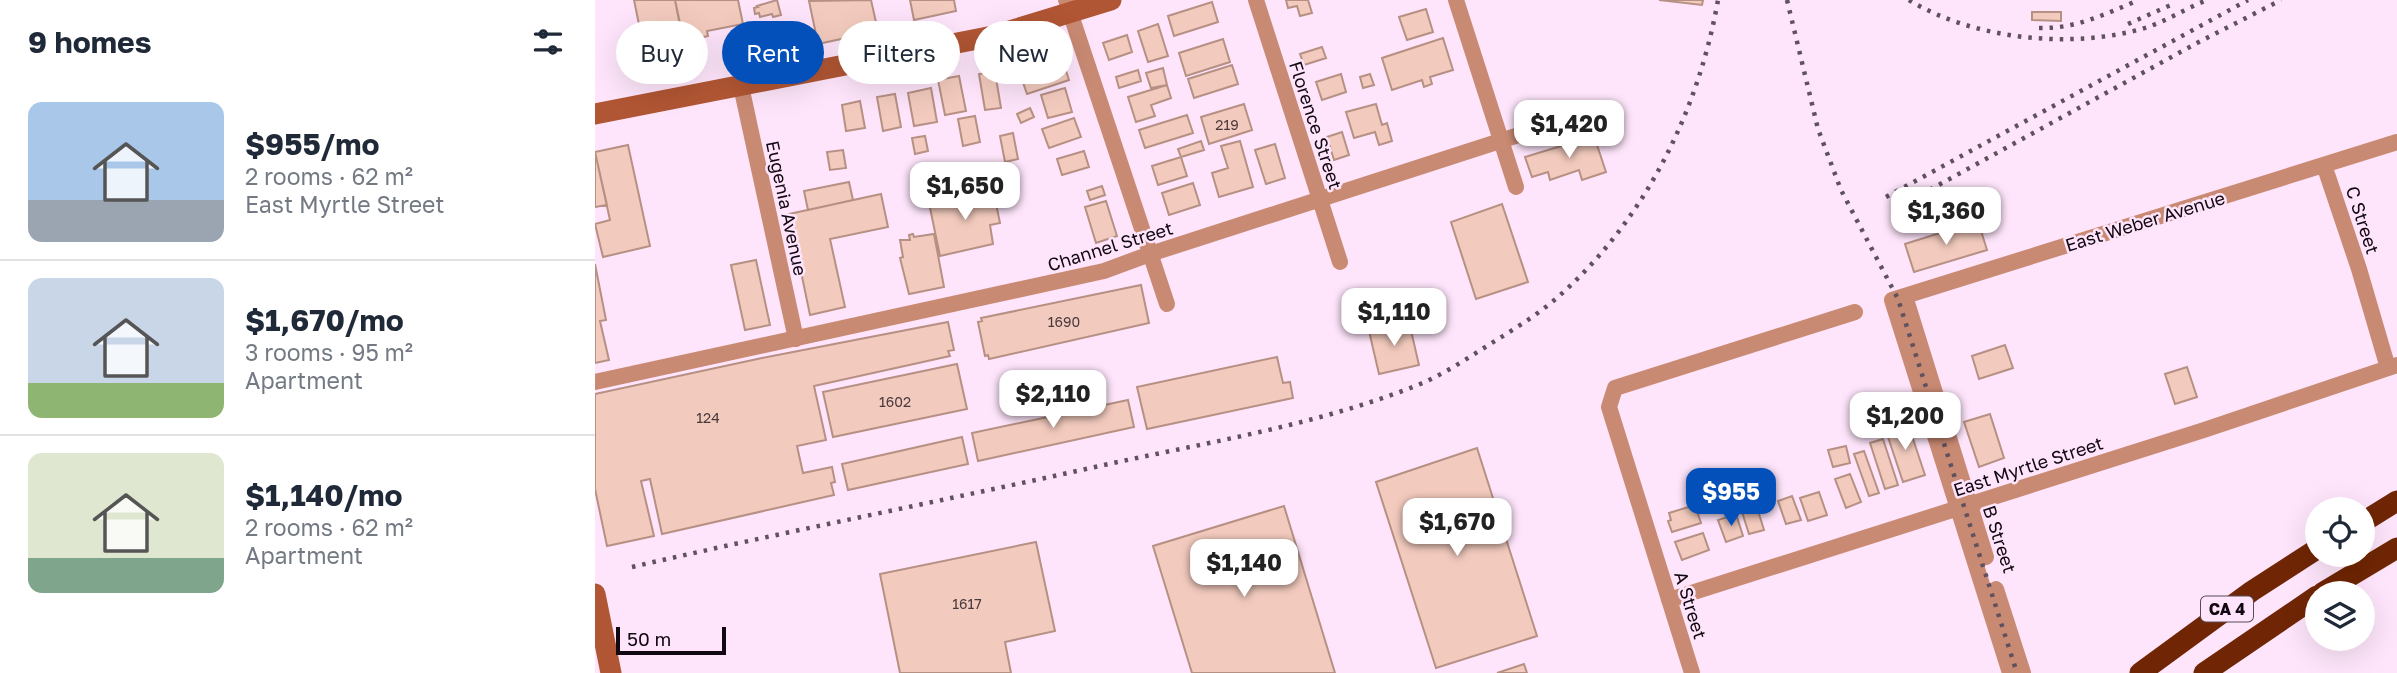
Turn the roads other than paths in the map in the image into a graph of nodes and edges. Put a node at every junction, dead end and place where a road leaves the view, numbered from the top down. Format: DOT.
graph roads {
  1 [pos="1111,0"];
  2 [pos="1256,0"];
  3 [pos="1456,0"];
  4 [pos="1068,7"];
  5 [pos="741,86"];
  6 [pos="595,114"];
  7 [pos="1584,114"];
  8 [pos="1501,141"];
  9 [pos="2397,142"];
  10 [pos="2324,165"];
  11 [pos="1516,187"];
  12 [pos="1320,199"];
  13 [pos="1150,254"];
  14 [pos="1340,262"];
  15 [pos="1899,298"];
  16 [pos="1167,304"];
  17 [pos="1855,312"];
  18 [pos="796,339"];
  19 [pos="2392,366"];
  20 [pos="595,382"];
  21 [pos="2397,502"];
  22 [pos="1964,507"];
  23 [pos="2375,515"];
  24 [pos="2397,548"];
  25 [pos="2305,557"];
  26 [pos="2342,581"];
  27 [pos="596,600"];
  28 [pos="1669,600"];
  29 [pos="2305,604"];
  30 [pos="599,628"];
  31 [pos="611,673"];
  32 [pos="1692,673"];
  33 [pos="2010,673"];
  34 [pos="2023,673"];
  35 [pos="2140,673"];
  36 [pos="2204,673"];
  1 -- 4 [label="street"];
  2 -- 12 [label="street, Florence Street"];
  3 -- 8 [label="street"];
  4 -- 5 [label="street"];
  4 -- 13 [label="street"];
  5 -- 6 [label="street"];
  5 -- 18 [label="street, Eugenia Avenue"];
  7 -- 8 [label="street, Channel Street"];
  8 -- 11 [label="street"];
  8 -- 12 [label="street, Channel Street"];
  9 -- 10 [label="street, East Weber Avenue"];
  10 -- 15 [label="street, East Weber Avenue"];
  10 -- 19 [label="street, C Street"];
  12 -- 13 [label="street, Channel Street"];
  12 -- 14 [label="street, Florence Street"];
  13 -- 16 [label="street"];
  13 -- 18 [label="street, Channel Street"];
  15 -- 22 [label="street, B Street"];
  17 -- 28 [label="street, A Street"];
  18 -- 20 [label="street, Channel Street"];
  19 -- 22 [label="street, East Myrtle Street"];
  21 -- 23 [label="highway"];
  22 -- 28 [label="street, East Myrtle Street"];
  22 -- 33 [label="street"];
  22 -- 34 [label="street, B Street"];
  24 -- 26 [label="highway"];
  25 -- 35 [label="highway, CA 4"];
  27 -- 30 [label="street"];
  28 -- 32 [label="street, A Street"];
  29 -- 36 [label="highway, CA 4"];
  30 -- 31 [label="street"];
}
